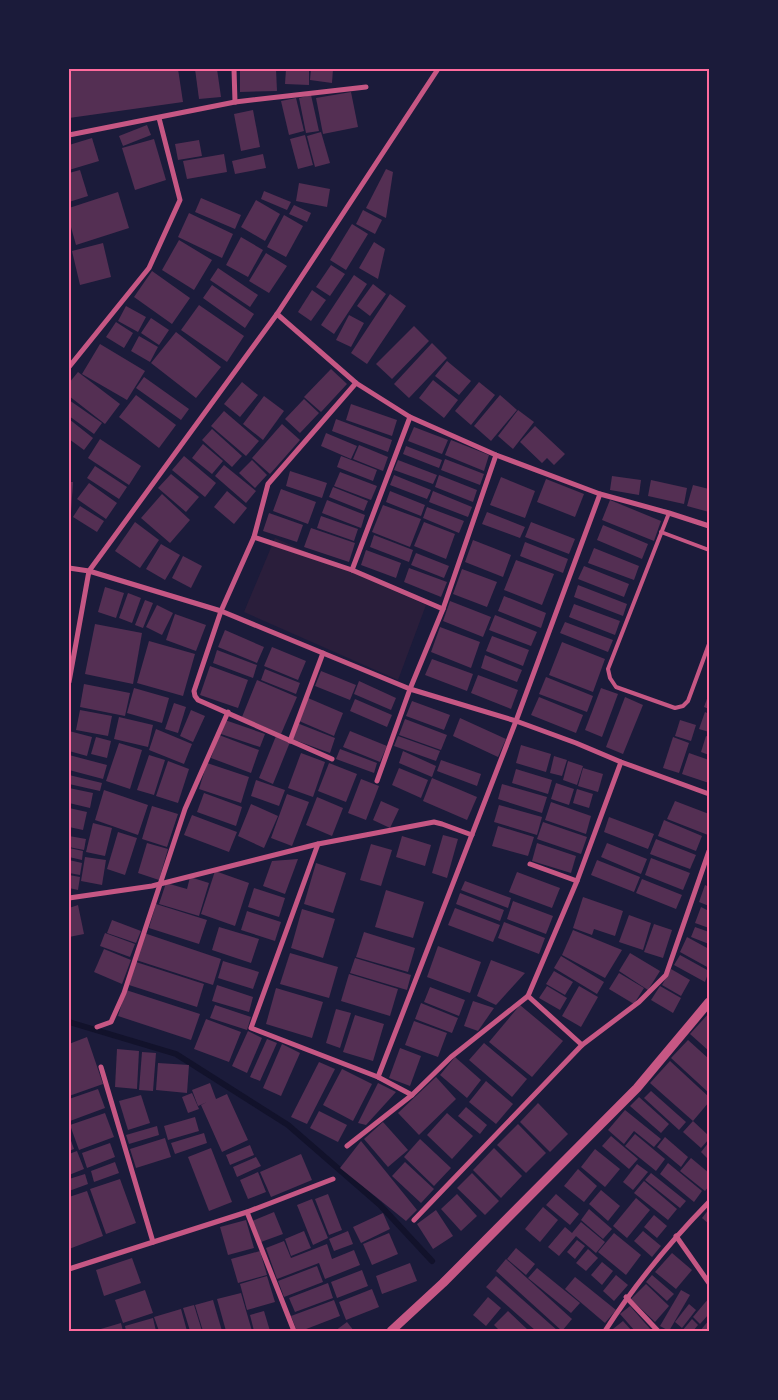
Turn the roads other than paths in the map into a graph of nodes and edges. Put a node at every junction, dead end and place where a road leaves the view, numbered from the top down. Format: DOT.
graph roads {
  1 [pos="234,69"];
  2 [pos="438,69"];
  3 [pos="366,87"];
  4 [pos="235,102"];
  5 [pos="159,118"];
  6 [pos="69,136"];
  7 [pos="277,314"];
  8 [pos="69,367"];
  9 [pos="356,383"];
  10 [pos="410,417"];
  11 [pos="496,455"];
  12 [pos="600,494"];
  13 [pos="669,513"];
  14 [pos="709,526"];
  15 [pos="661,532"];
  16 [pos="254,537"];
  17 [pos="709,550"];
  18 [pos="69,568"];
  19 [pos="352,570"];
  20 [pos="89,571"];
  21 [pos="443,609"];
  22 [pos="221,611"];
  23 [pos="709,644"];
  24 [pos="324,653"];
  25 [pos="69,682"];
  26 [pos="410,689"];
  27 [pos="228,712"];
  28 [pos="516,721"];
  29 [pos="290,741"];
  30 [pos="332,759"];
  31 [pos="621,762"];
  32 [pos="377,781"];
  33 [pos="709,794"];
  34 [pos="472,835"];
  35 [pos="318,844"];
  36 [pos="709,851"];
  37 [pos="530,864"];
  38 [pos="577,881"];
  39 [pos="159,884"];
  40 [pos="69,898"];
  41 [pos="528,996"];
  42 [pos="709,1002"];
  43 [pos="97,1027"];
  44 [pos="582,1045"];
  45 [pos="101,1067"];
  46 [pos="378,1077"];
  47 [pos="412,1095"];
  48 [pos="346,1146"];
  49 [pos="333,1179"];
  50 [pos="709,1202"];
  51 [pos="247,1212"];
  52 [pos="414,1220"];
  53 [pos="676,1236"];
  54 [pos="153,1242"];
  55 [pos="69,1269"];
  56 [pos="709,1283"];
  57 [pos="626,1298"];
  58 [pos="294,1331"];
  59 [pos="391,1331"];
  60 [pos="605,1331"];
  61 [pos="658,1331"];
  1 -- 4 [label="street"];
  2 -- 7 [label="street"];
  3 -- 4 [label="street"];
  4 -- 5 [label="street"];
  5 -- 6 [label="street"];
  5 -- 8 [label="street"];
  7 -- 9 [label="street"];
  7 -- 20 [label="street"];
  9 -- 10 [label="street"];
  9 -- 16 [label="street"];
  10 -- 11 [label="street"];
  10 -- 19 [label="street"];
  11 -- 12 [label="street"];
  11 -- 21 [label="street"];
  12 -- 13 [label="street"];
  12 -- 28 [label="street"];
  13 -- 14 [label="street"];
  13 -- 15 [label="lane"];
  15 -- 17 [label="lane"];
  15 -- 23 [label="lane"];
  16 -- 19 [label="street"];
  16 -- 22 [label="street"];
  18 -- 20 [label="street"];
  19 -- 21 [label="street"];
  20 -- 22 [label="street"];
  20 -- 25 [label="street"];
  21 -- 26 [label="street"];
  22 -- 24 [label="street"];
  22 -- 27 [label="street"];
  24 -- 26 [label="street"];
  24 -- 29 [label="street"];
  26 -- 28 [label="street"];
  26 -- 32 [label="street"];
  27 -- 29 [label="street"];
  27 -- 39 [label="street"];
  28 -- 31 [label="street"];
  28 -- 34 [label="street"];
  29 -- 30 [label="street"];
  31 -- 33 [label="street"];
  31 -- 38 [label="street"];
  34 -- 35 [label="street"];
  34 -- 46 [label="street"];
  35 -- 39 [label="street"];
  35 -- 46 [label="street"];
  36 -- 44 [label="street"];
  37 -- 38 [label="street"];
  38 -- 41 [label="street"];
  39 -- 40 [label="street"];
  39 -- 43 [label="street"];
  41 -- 44 [label="street"];
  41 -- 47 [label="street"];
  42 -- 59 [label="street"];
  44 -- 52 [label="street"];
  45 -- 54 [label="street"];
  46 -- 47 [label="street"];
  47 -- 48 [label="street"];
  49 -- 51 [label="street"];
  50 -- 53 [label="street"];
  51 -- 54 [label="street"];
  51 -- 58 [label="street"];
  53 -- 56 [label="street"];
  53 -- 57 [label="street"];
  54 -- 55 [label="street"];
  57 -- 60 [label="street"];
  57 -- 61 [label="street"];
}
